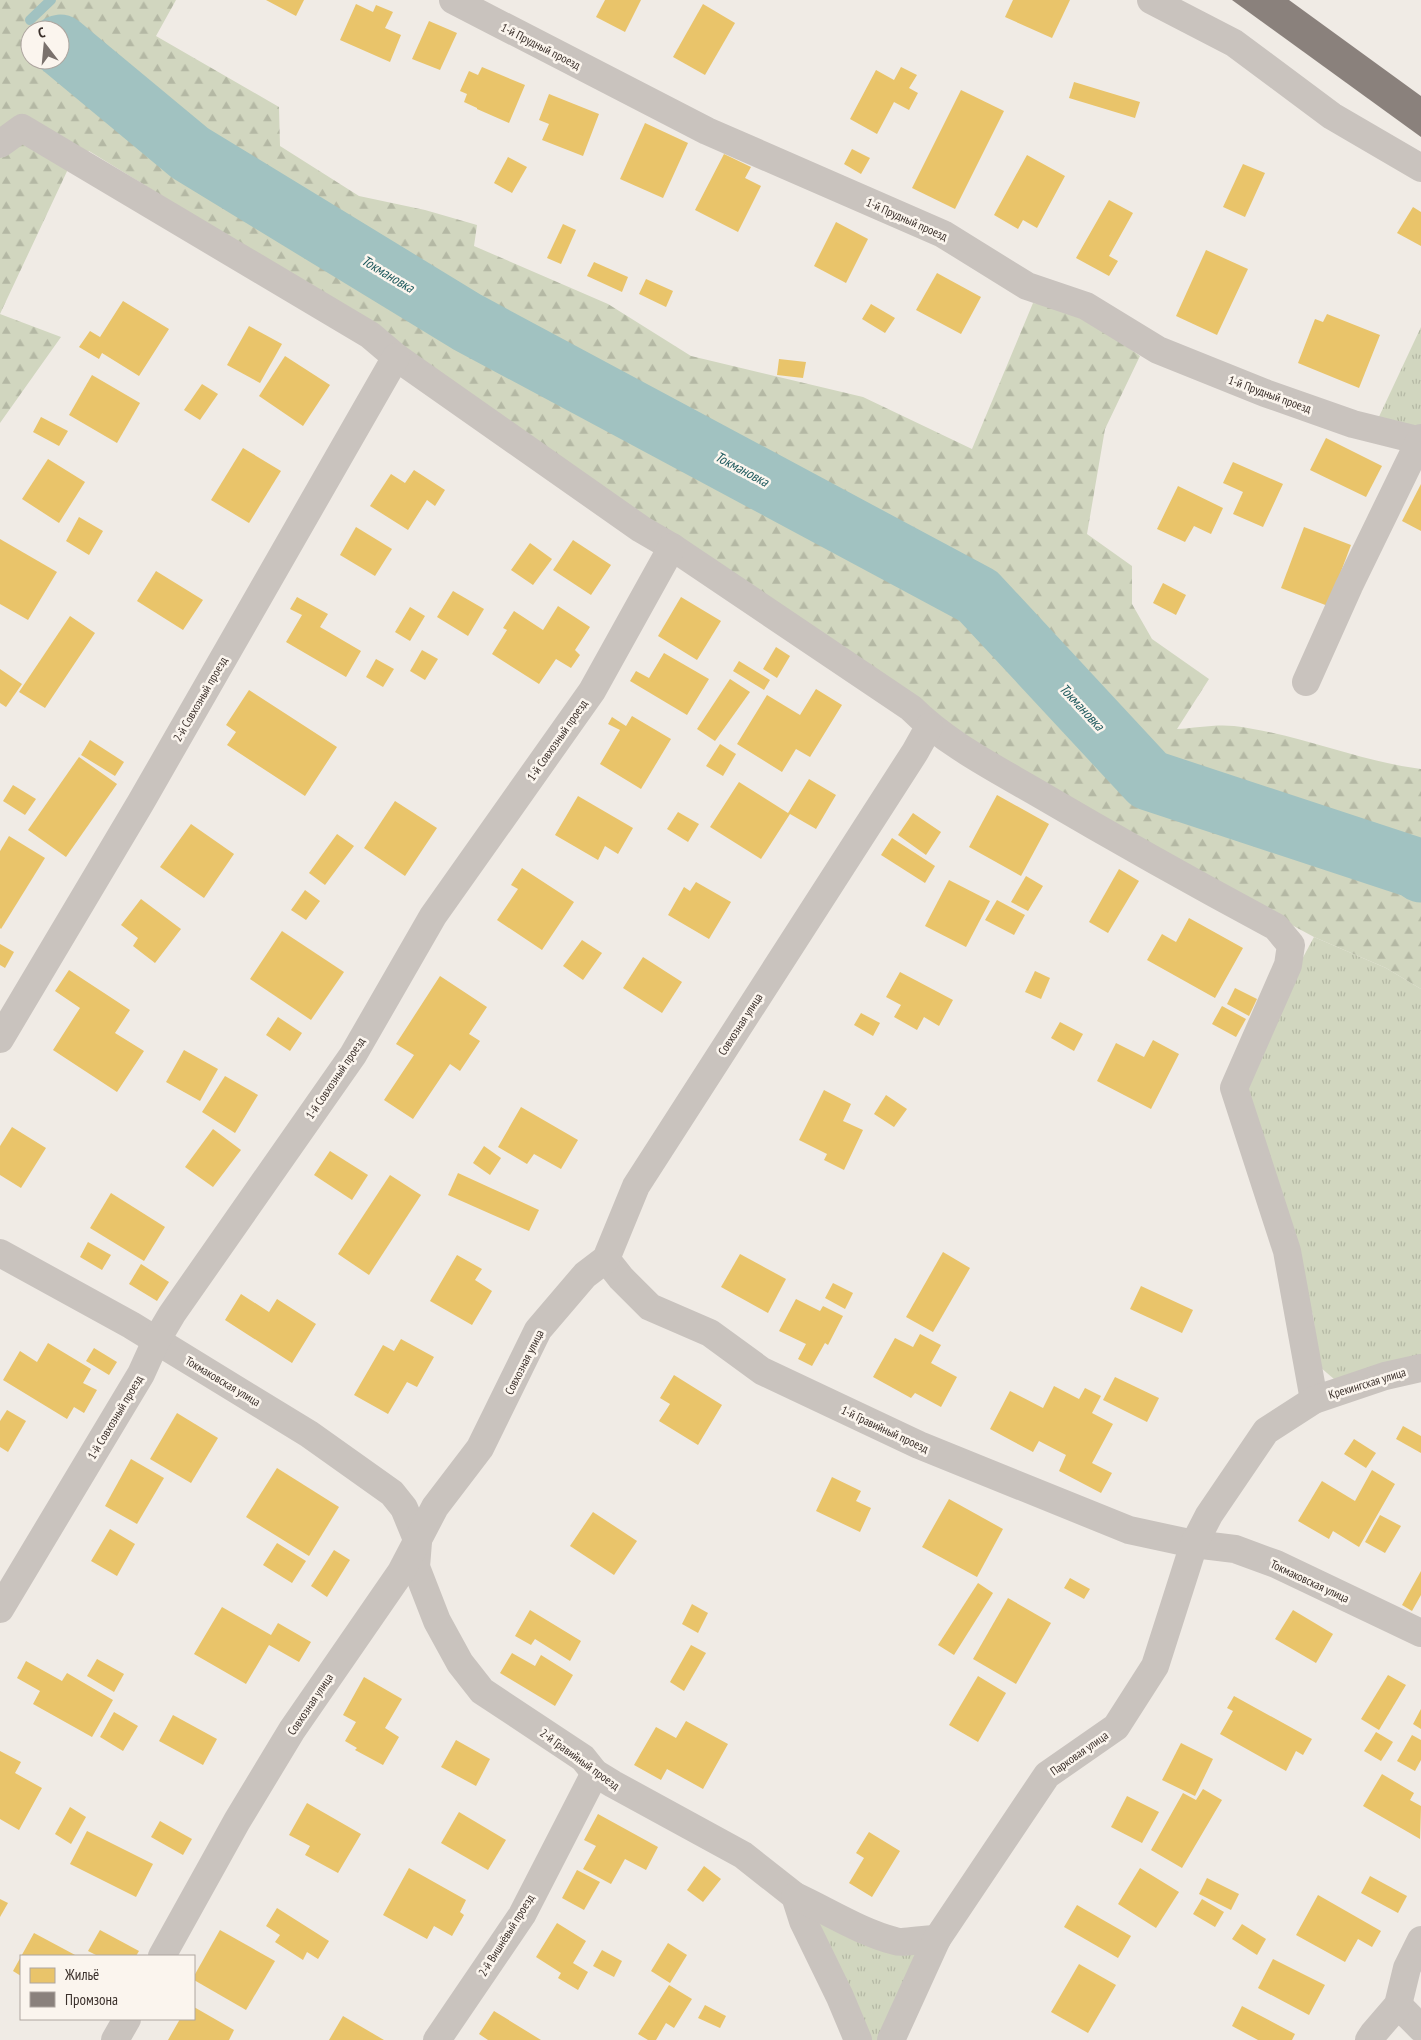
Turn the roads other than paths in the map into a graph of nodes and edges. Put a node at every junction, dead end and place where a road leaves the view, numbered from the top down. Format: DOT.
graph roads {
  1 [pos="453,0"];
  2 [pos="1152,0"];
  3 [pos="0,144"];
  4 [pos="1421,168"];
  5 [pos="396,358"];
  6 [pos="1420,440"];
  7 [pos="672,547"];
  8 [pos="1306,682"];
  9 [pos="929,727"];
  10 [pos="0,1039"];
  11 [pos="0,1253"];
  12 [pos="606,1259"];
  13 [pos="156,1341"];
  14 [pos="1421,1368"];
  15 [pos="1314,1400"];
  16 [pos="418,1542"];
  17 [pos="1194,1544"];
  18 [pos="0,1610"];
  19 [pos="1421,1633"];
  20 [pos="595,1772"];
  21 [pos="795,1896"];
  22 [pos="938,1939"];
  23 [pos="1421,1940"];
  24 [pos="163,1955"];
  25 [pos="1398,2005"];
  26 [pos="126,2020"];
  27 [pos="1421,2028"];
  28 [pos="115,2040"];
  29 [pos="437,2040"];
  30 [pos="858,2040"];
  31 [pos="891,2040"];
  32 [pos="1370,2040"];
  1 -- 6 [label="street, 1-й Прудный проезд"];
  2 -- 4 [label="street"];
  3 -- 5 [label="street"];
  5 -- 7 [label="street"];
  5 -- 10 [label="street, 2-й Совхозный проезд"];
  6 -- 8 [label="street"];
  7 -- 9 [label="street"];
  7 -- 13 [label="street, 1-й Совхозный проезд"];
  9 -- 12 [label="street, Совхозная улица"];
  9 -- 15 [label="street"];
  11 -- 13 [label="street, Токмаковская улица"];
  12 -- 16 [label="street, Совхозная улица"];
  12 -- 17 [label="street, 1-й Гравийный проезд"];
  13 -- 16 [label="street, Токмаковская улица"];
  13 -- 18 [label="street, 1-й Совхозный проезд"];
  14 -- 15 [label="street, Крекингская улица"];
  15 -- 17 [label="street, Парковая улица"];
  16 -- 20 [label="street, 2-й Гравийный проезд"];
  16 -- 24 [label="street, Совхозная улица"];
  17 -- 19 [label="street, Токмаковская улица"];
  17 -- 22 [label="street, Парковая улица"];
  20 -- 21 [label="street, 2-й Гравийный проезд"];
  20 -- 29 [label="street, 2-й Вишнёвый проезд"];
  21 -- 22 [label="street, 2-й Гравийный проезд"];
  21 -- 30 [label="street"];
  22 -- 31 [label="street, Парковая улица"];
  23 -- 25 [label="street"];
  25 -- 27 [label="street"];
  25 -- 32 [label="street"];
  26 -- 28 [label="street"];
}
